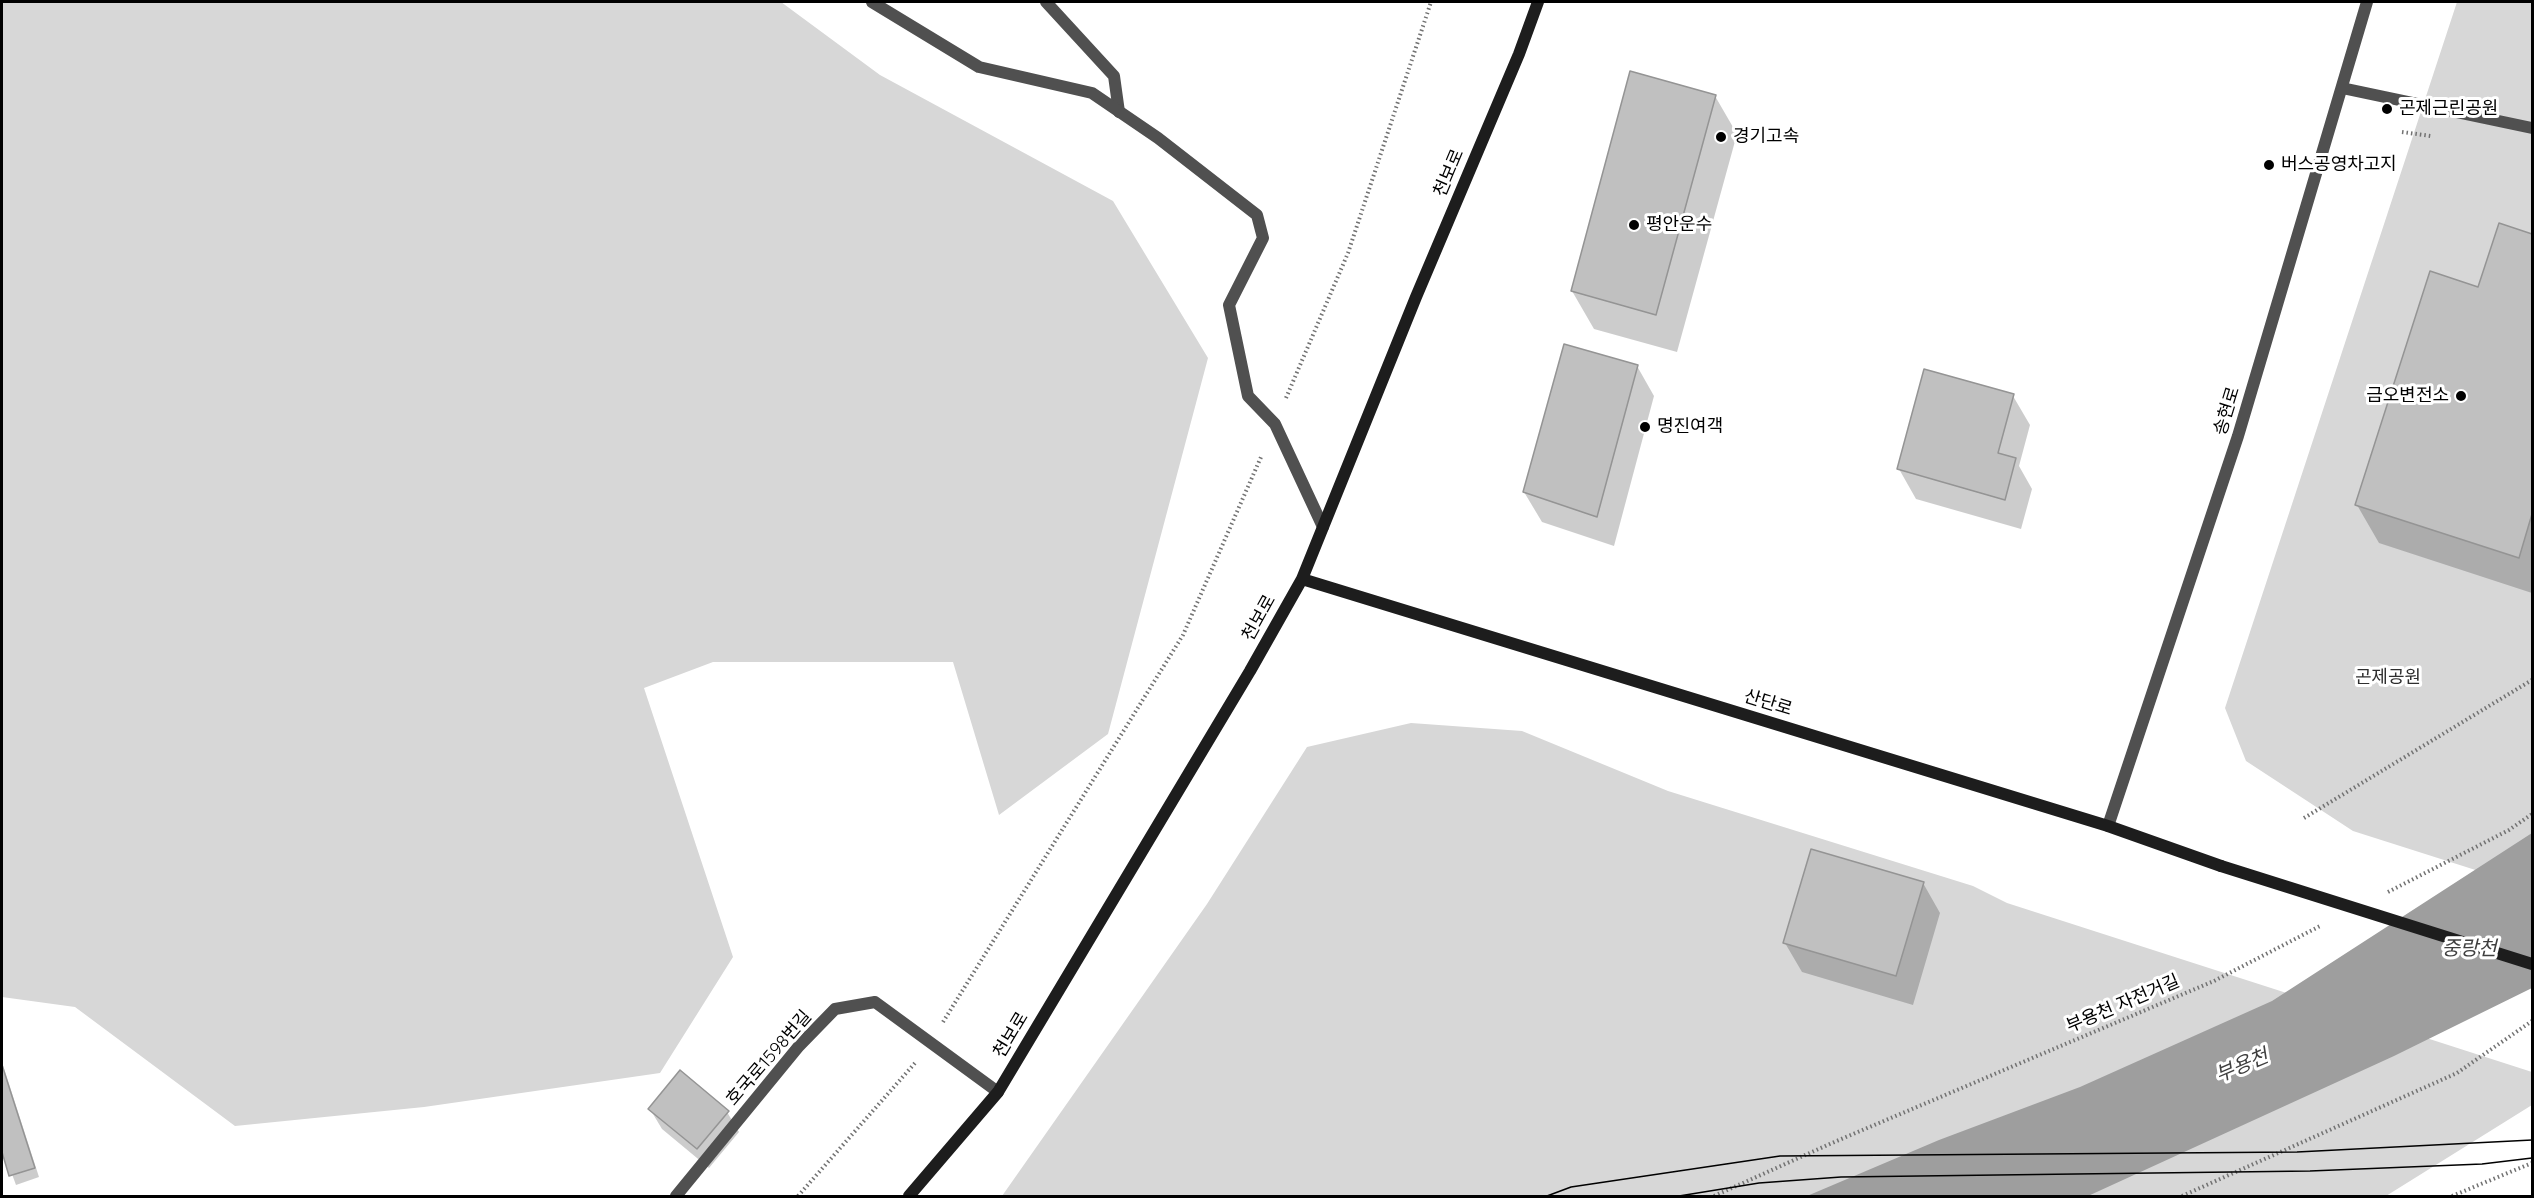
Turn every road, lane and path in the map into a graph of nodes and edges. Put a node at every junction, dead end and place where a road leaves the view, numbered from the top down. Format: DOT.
graph roads {
  1 [pos="873,2"];
  2 [pos="1046,2"];
  3 [pos="1431,2"];
  4 [pos="1538,2"];
  5 [pos="2367,2"];
  6 [pos="2342,87"];
  7 [pos="1119,111"];
  8 [pos="2532,128"];
  9 [pos="1275,424"];
  10 [pos="1323,527"];
  11 [pos="1302,579"];
  12 [pos="2532,680"];
  13 [pos="2532,814"];
  14 [pos="2304,818"];
  15 [pos="2108,826"];
  16 [pos="2382,895"];
  17 [pos="2330,922"];
  18 [pos="2532,964"];
  19 [pos="2532,1021"];
  20 [pos="930,1042"];
  21 [pos="998,1092"];
  22 [pos="2532,1163"];
  23 [pos="676,1197"];
  24 [pos="798,1197"];
  25 [pos="909,1197"];
  26 [pos="1714,1197"];
  27 [pos="2181,1197"];
  28 [pos="2452,1197"];
  1 -- 7 [label="street"];
  2 -- 7 [label="street"];
  3 -- 9 [label="path"];
  4 -- 10 [label="main road, 천보로"];
  5 -- 6 [label="street, 송현로"];
  6 -- 8 [label="street"];
  6 -- 15 [label="street, 송현로"];
  7 -- 9 [label="street"];
  9 -- 10 [label="street"];
  9 -- 20 [label="path"];
  10 -- 11 [label="main road, 천보로"];
  11 -- 15 [label="main road, 산단로"];
  11 -- 21 [label="main road, 천보로"];
  12 -- 14 [label="path"];
  13 -- 16 [label="path"];
  15 -- 18 [label="main road, 산단로, bridge"];
  17 -- 26 [label="path, 부용천 자전거길"];
  19 -- 27 [label="path"];
  20 -- 21 [label="street, 호국로1598번길"];
  20 -- 23 [label="street, 호국로1598번길"];
  20 -- 24 [label="path"];
  21 -- 25 [label="main road, 천보로"];
  22 -- 28 [label="path"];
}
